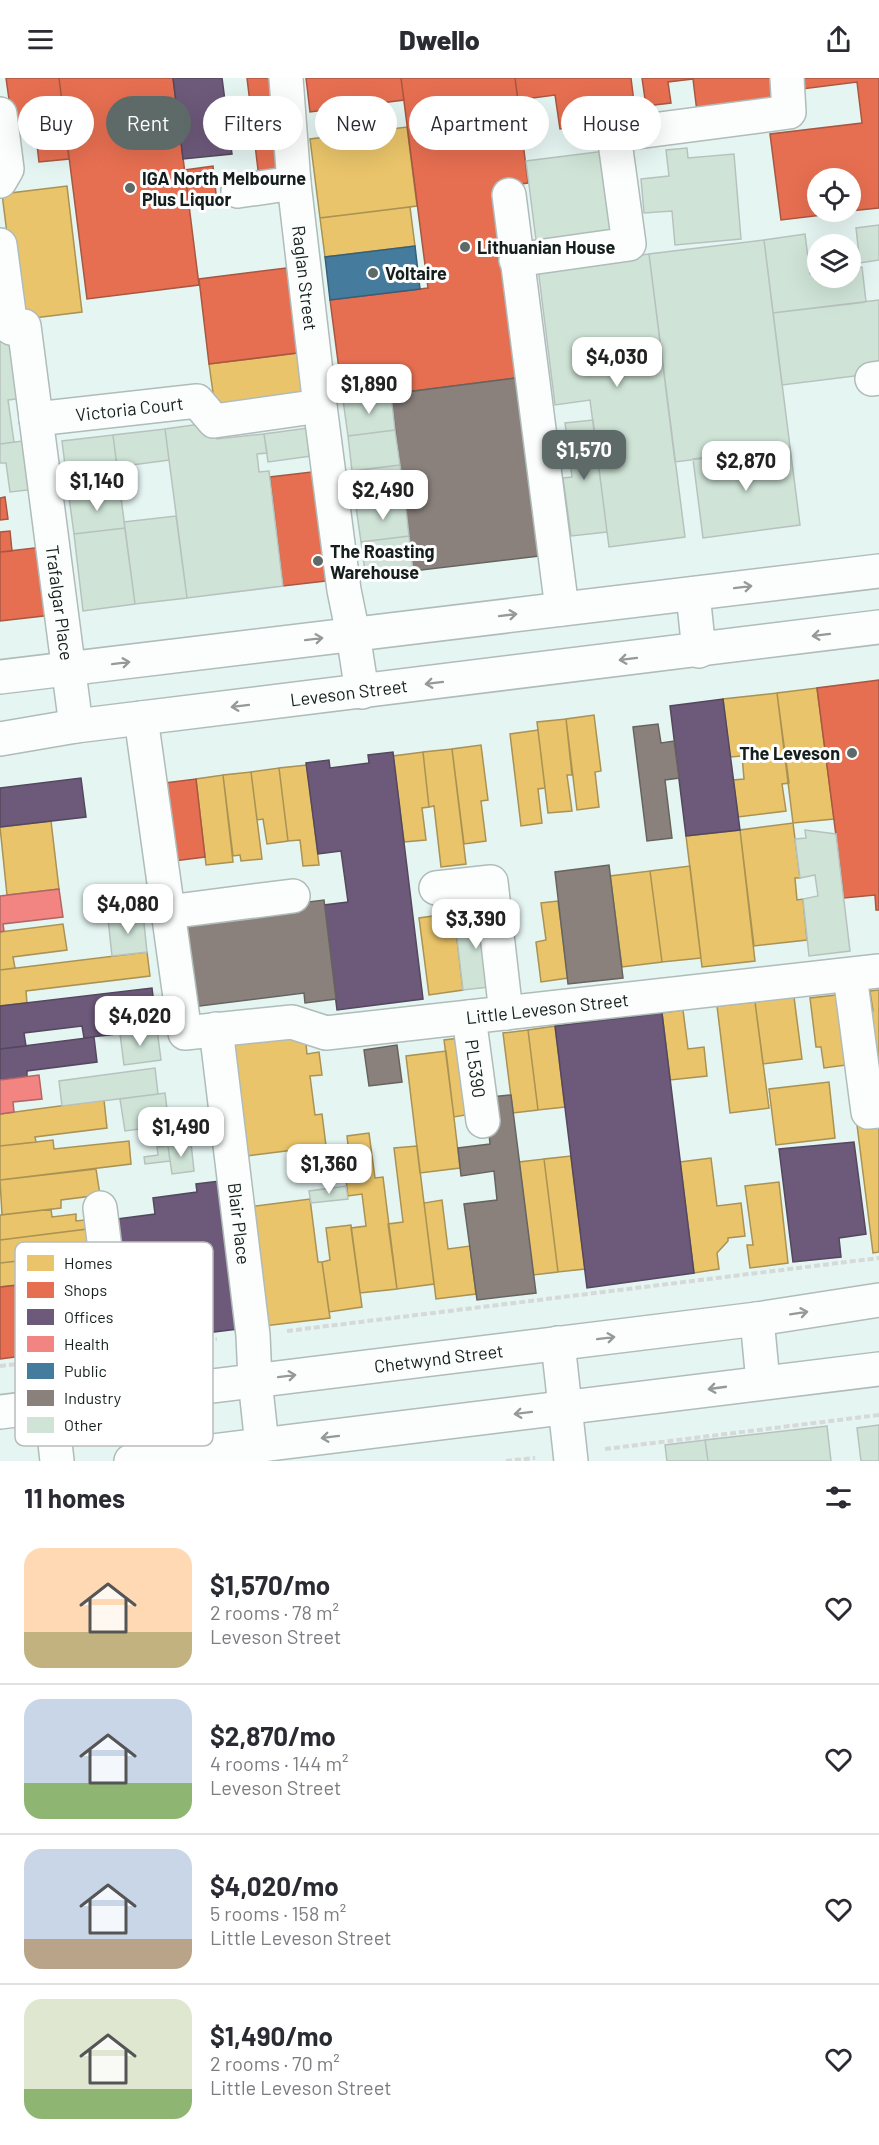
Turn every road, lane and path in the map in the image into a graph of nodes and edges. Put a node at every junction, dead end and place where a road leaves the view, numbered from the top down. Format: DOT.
graph roads {
  1 [pos="286,78"];
  2 [pos="787,78"];
  3 [pos="0,114"];
  4 [pos="0,182"];
  5 [pos="294,183"];
  6 [pos="238,191"];
  7 [pos="509,195"];
  8 [pos="0,245"];
  9 [pos="516,260"];
  10 [pos="321,406"];
  11 [pos="36,419"];
  12 [pos="879,571"];
  13 [pos="693,594"];
  14 [pos="562,609"];
  15 [pos="879,627"];
  16 [pos="353,634"];
  17 [pos="699,651"];
  18 [pos="69,669"];
  19 [pos="0,677"];
  20 [pos="362,692"];
  21 [pos="141,718"];
  22 [pos="76,726"];
  23 [pos="0,739"];
  24 [pos="436,888"];
  25 [pos="293,896"];
  26 [pos="168,912"];
  27 [pos="865,973"];
  28 [pos="506,1013"];
  29 [pos="469,1017"];
  30 [pos="216,1029"];
  31 [pos="879,1111"];
  32 [pos="483,1121"];
  33 [pos="100,1208"];
  34 [pos="104,1242"];
  35 [pos="879,1258"];
  36 [pos="879,1300"];
  37 [pos="757,1320"];
  38 [pos="253,1335"];
  39 [pos="213,1340"];
  40 [pos="558,1343"];
  41 [pos="15,1364"];
  42 [pos="0,1366"];
  43 [pos="879,1369"];
  44 [pos="255,1380"];
  45 [pos="763,1382"];
  46 [pos="213,1385"];
  47 [pos="565,1408"];
  48 [pos="15,1410"];
  49 [pos="0,1412"];
  50 [pos="879,1415"];
  51 [pos="55,1446"];
  52 [pos="243,1451"];
  53 [pos="570,1457"];
  54 [pos="57,1461"];
  55 [pos="131,1461"];
  56 [pos="506,1461"];
  1 -- 5 [label="street, Raglan Street"];
  2 -- 9 [label="street"];
  3 -- 4 [label="street"];
  5 -- 6 [label="street"];
  5 -- 10 [label="street, Raglan Street"];
  7 -- 9 [label="street"];
  8 -- 11 [label="street, Trafalgar Place"];
  9 -- 14 [label="street"];
  10 -- 11 [label="street, Victoria Court"];
  10 -- 16 [label="street, Raglan Street"];
  11 -- 18 [label="street, Trafalgar Place"];
  13 -- 12 [label="street, one-way"];
  13 -- 14 [label="street"];
  13 -- 17 [label="street"];
  16 -- 14 [label="street, one-way"];
  15 -- 17 [label="street, Leveson Street, one-way"];
  18 -- 16 [label="street, one-way"];
  16 -- 20 [label="street, Raglan Street"];
  17 -- 20 [label="street, Leveson Street, one-way"];
  18 -- 19 [label="street"];
  18 -- 22 [label="street, Trafalgar Place"];
  20 -- 21 [label="street, Leveson Street, one-way"];
  21 -- 22 [label="street, Leveson Street"];
  21 -- 26 [label="street"];
  22 -- 23 [label="street, Leveson Street"];
  24 -- 28 [label="street"];
  25 -- 26 [label="street"];
  26 -- 30 [label="street"];
  27 -- 28 [label="street, Little Leveson Street"];
  27 -- 31 [label="street"];
  28 -- 29 [label="street, Little Leveson Street"];
  29 -- 30 [label="street, Little Leveson Street"];
  29 -- 32 [label="street, PL5390"];
  30 -- 38 [label="street, Blair Place"];
  33 -- 34 [label="street"];
  35 -- 38 [label="path"];
  37 -- 36 [label="street, Chetwynd Street, one-way"];
  40 -- 37 [label="street, Chetwynd Street, one-way"];
  37 -- 45 [label="street"];
  38 -- 39 [label="path"];
  38 -- 44 [label="street, Blair Place"];
  44 -- 40 [label="street, Chetwynd Street, one-way"];
  40 -- 47 [label="street"];
  41 -- 42 [label="path"];
  43 -- 45 [label="street"];
  44 -- 46 [label="street, Chetwynd Street"];
  44 -- 52 [label="street, Blair Place"];
  45 -- 47 [label="street, one-way"];
  47 -- 52 [label="street, one-way"];
  47 -- 53 [label="street"];
  48 -- 49 [label="street, Chetwynd Street"];
  50 -- 53 [label="path"];
  51 -- 54 [label="street"];
  52 -- 55 [label="street"];
  53 -- 56 [label="path"];
}
